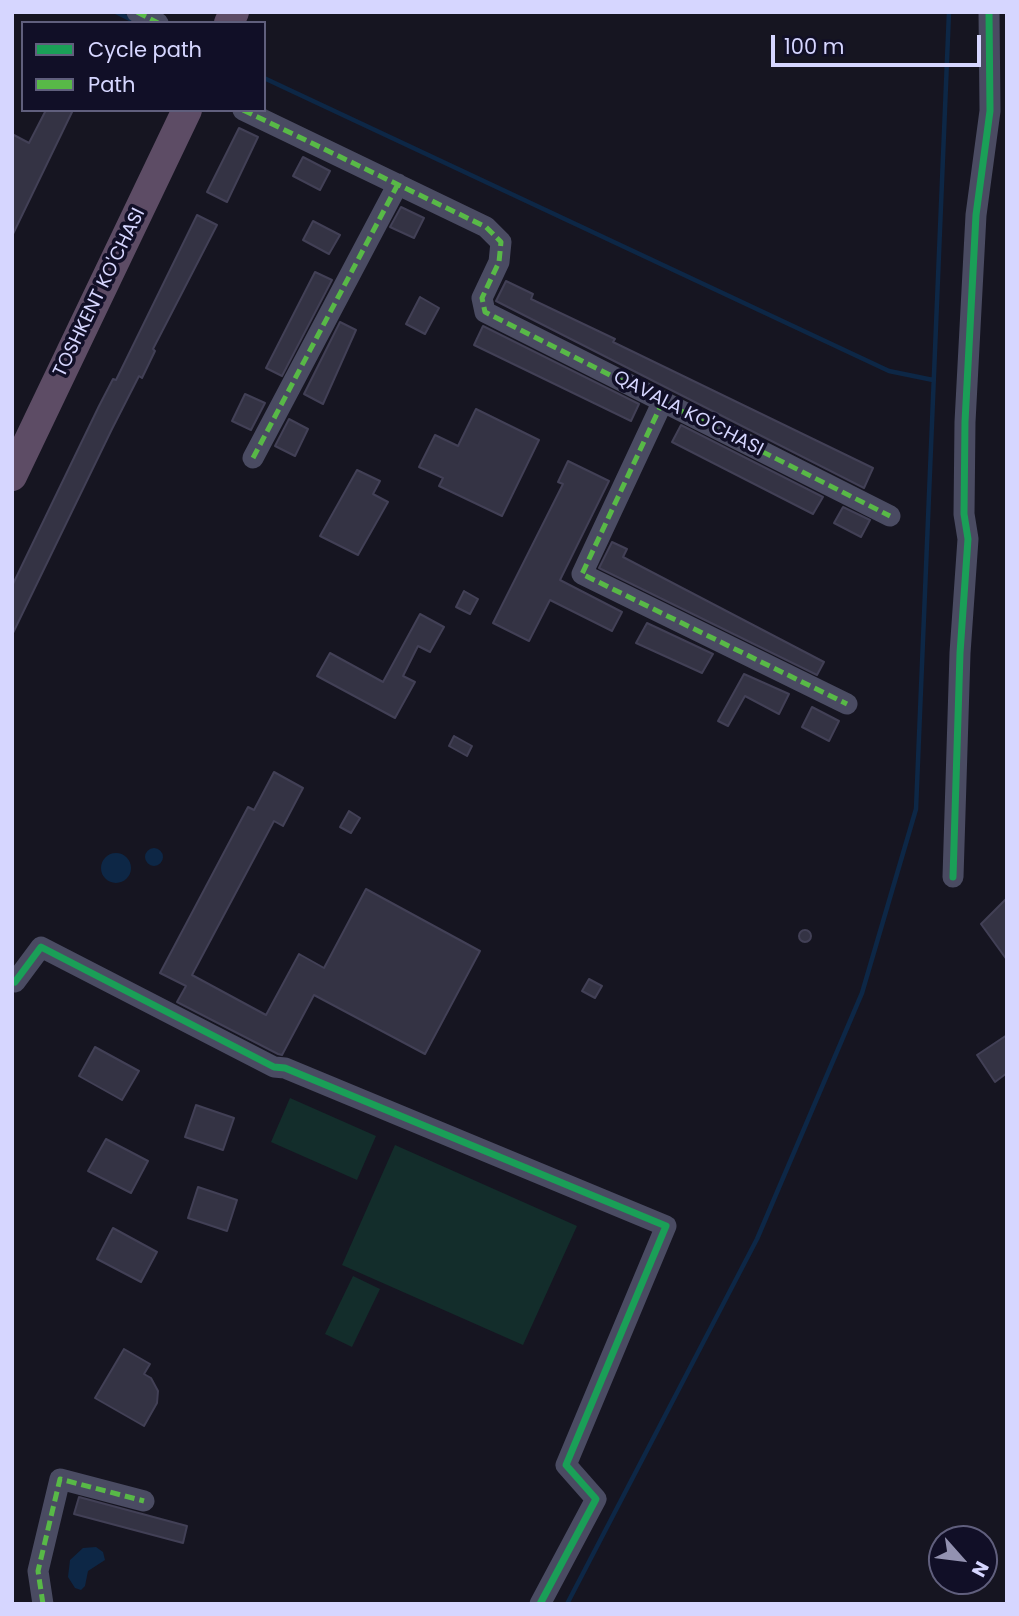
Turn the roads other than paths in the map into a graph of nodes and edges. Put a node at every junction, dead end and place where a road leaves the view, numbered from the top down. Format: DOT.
graph roads {
  1 [pos="137,12"];
  2 [pos="989,12"];
  3 [pos="154,21"];
  4 [pos="171,112"];
  5 [pos="186,112"];
  6 [pos="247,112"];
  7 [pos="398,184"];
  8 [pos="663,401"];
  9 [pos="12,439"];
  10 [pos="253,458"];
  11 [pos="12,476"];
  12 [pos="890,516"];
  13 [pos="847,704"];
  14 [pos="953,877"];
  15 [pos="12,981"];
  16 [pos="144,1501"];
  17 [pos="43,1604"];
  18 [pos="540,1604"];
  1 -- 3 [label="street"];
  2 -- 14 [label="street"];
  4 -- 9 [label="highway, TOSHKENT KO'CHASI"];
  5 -- 11 [label="highway, TOSHKENT KO'CHASI"];
  6 -- 7 [label="street"];
  7 -- 8 [label="street, QAVALA KO'CHASI"];
  7 -- 10 [label="street"];
  8 -- 12 [label="street, QAVALA KO'CHASI"];
  8 -- 13 [label="street"];
  15 -- 18 [label="street"];
  16 -- 17 [label="street"];
}
